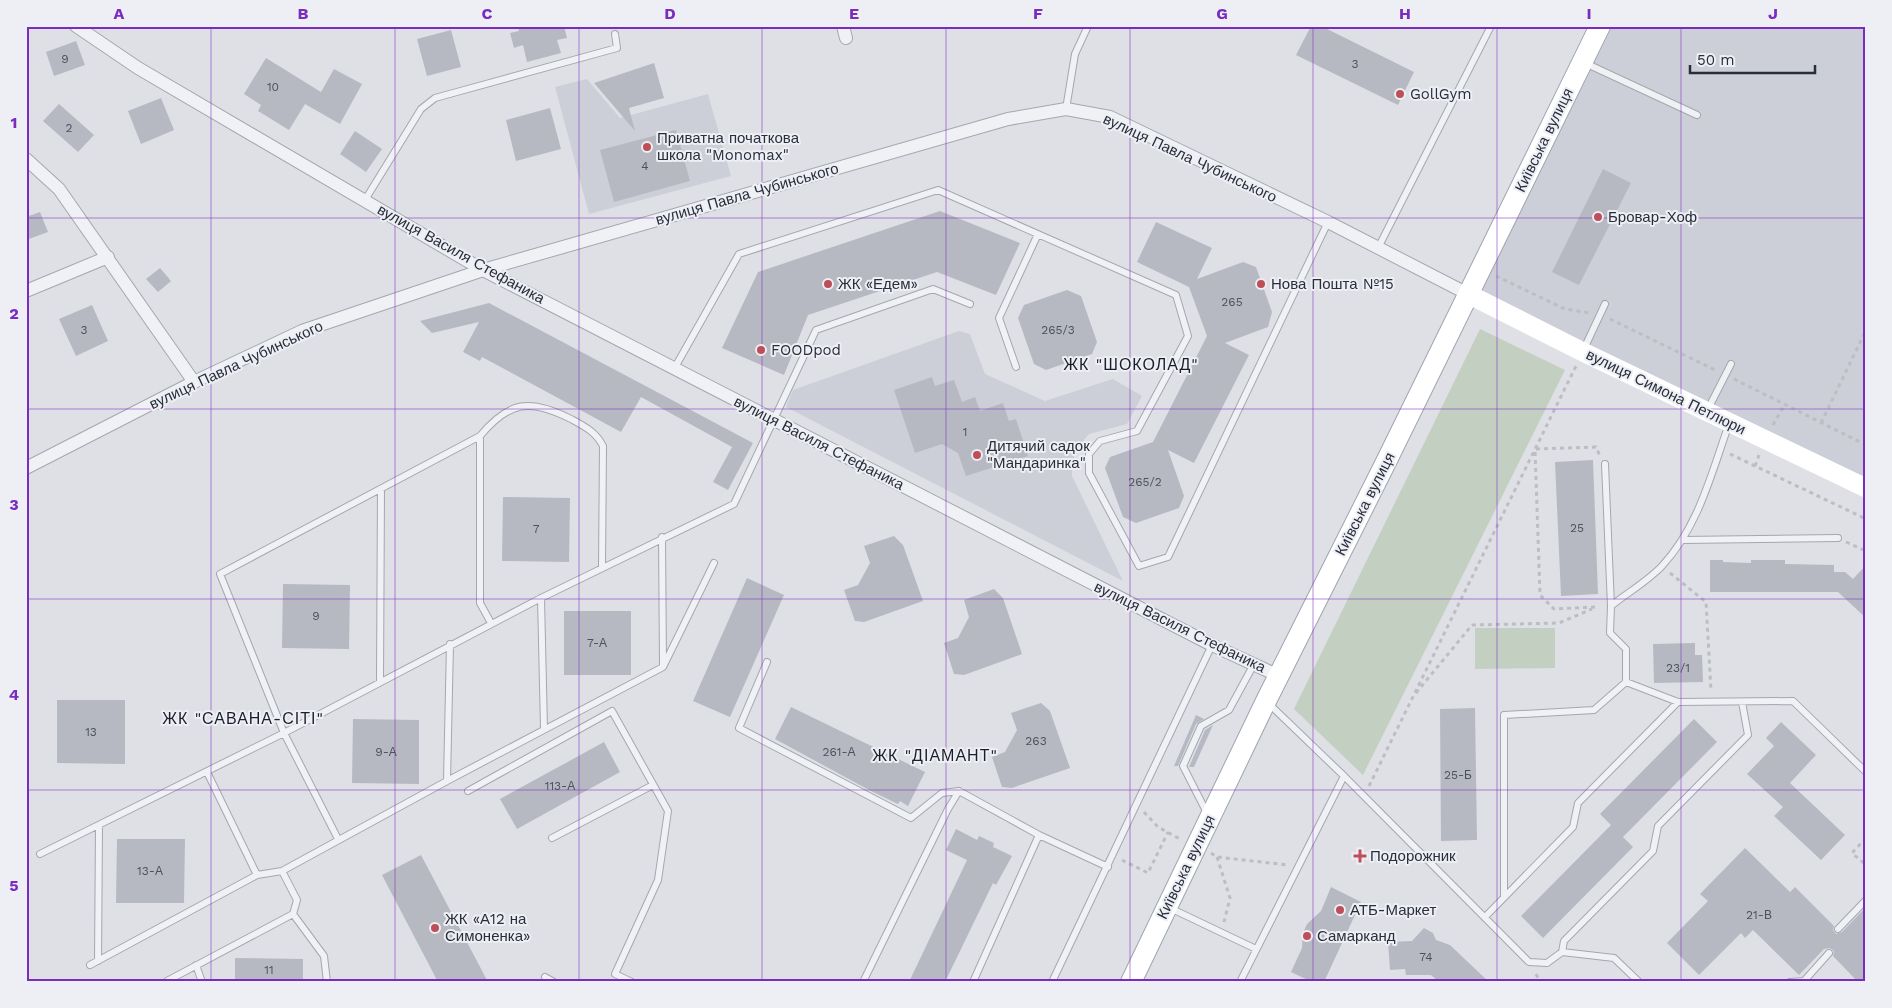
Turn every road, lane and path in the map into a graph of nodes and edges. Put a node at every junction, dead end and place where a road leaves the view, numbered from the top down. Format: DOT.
graph roads {
  1 [pos="76,26"];
  2 [pos="1088,26"];
  3 [pos="1491,26"];
  4 [pos="1600,26"];
  5 [pos="614,34"];
  6 [pos="1583,62"];
  7 [pos="1066,109"];
  8 [pos="1697,115"];
  9 [pos="26,160"];
  10 [pos="365,200"];
  11 [pos="1328,222"];
  12 [pos="1038,234"];
  13 [pos="1378,248"];
  14 [pos="108,256"];
  15 [pos="1480,268"];
  16 [pos="483,270"];
  17 [pos="26,292"];
  18 [pos="1468,294"];
  19 [pos="970,304"];
  20 [pos="1605,304"];
  21 [pos="1601,315"];
  22 [pos="1866,330"];
  23 [pos="1583,352"];
  24 [pos="1731,364"];
  25 [pos="1016,367"];
  26 [pos="674,369"];
  27 [pos="1725,375"];
  28 [pos="194,382"];
  29 [pos="1707,412"];
  30 [pos="773,420"];
  31 [pos="1821,422"];
  32 [pos="1729,423"];
  33 [pos="480,436"];
  34 [pos="1866,445"];
  35 [pos="1535,449"];
  36 [pos="1720,450"];
  37 [pos="1605,464"];
  38 [pos="26,468"];
  39 [pos="1866,488"];
  40 [pos="381,489"];
  41 [pos="1866,519"];
  42 [pos="662,537"];
  43 [pos="1838,538"];
  44 [pos="1682,540"];
  45 [pos="1866,551"];
  46 [pos="714,563"];
  47 [pos="1661,566"];
  48 [pos="602,567"];
  49 [pos="541,598"];
  50 [pos="1611,606"];
  51 [pos="1595,607"];
  52 [pos="491,623"];
  53 [pos="450,644"];
  54 [pos="1212,645"];
  55 [pos="767,662"];
  56 [pos="1254,664"];
  57 [pos="663,667"];
  58 [pos="1279,676"];
  59 [pos="380,682"];
  60 [pos="1626,682"];
  61 [pos="1412,698"];
  62 [pos="1266,701"];
  63 [pos="1678,702"];
  64 [pos="1712,702"];
  65 [pos="1742,702"];
  66 [pos="544,729"];
  67 [pos="284,733"];
  68 [pos="207,772"];
  69 [pos="1866,772"];
  70 [pos="1344,776"];
  71 [pos="447,781"];
  72 [pos="653,785"];
  73 [pos="468,790"];
  74 [pos="959,791"];
  75 [pos="1364,796"];
  76 [pos="1138,805"];
  77 [pos="1209,818"];
  78 [pos="99,825"];
  79 [pos="1168,832"];
  80 [pos="1039,836"];
  81 [pos="552,838"];
  82 [pos="1866,838"];
  83 [pos="338,839"];
  84 [pos="1196,846"];
  85 [pos="40,854"];
  86 [pos="1113,855"];
  87 [pos="1218,857"];
  88 [pos="1866,865"];
  89 [pos="1299,866"];
  90 [pos="1108,867"];
  91 [pos="282,871"];
  92 [pos="257,875"];
  93 [pos="1504,897"];
  94 [pos="1866,900"];
  95 [pos="1167,906"];
  96 [pos="293,914"];
  97 [pos="1485,918"];
  98 [pos="1838,929"];
  99 [pos="1222,932"];
  100 [pos="1256,949"];
  101 [pos="1562,952"];
  102 [pos="1829,953"];
  103 [pos="98,961"];
  104 [pos="90,966"];
  105 [pos="196,966"];
  106 [pos="545,978"];
  107 [pos="166,981"];
  108 [pos="202,982"];
  109 [pos="327,982"];
  110 [pos="554,982"];
  111 [pos="632,982"];
  112 [pos="863,982"];
  113 [pos="973,982"];
  114 [pos="1052,982"];
  115 [pos="1131,982"];
  116 [pos="1240,982"];
  117 [pos="1639,982"];
  118 [pos="1790,982"];
  1 -- 10 [label="street, вулиця Василя Стефаника"];
  2 -- 7 [label="lane"];
  3 -- 13 [label="lane"];
  4 -- 6 [label="main road, Київська вулиця"];
  5 -- 10 [label="lane, вулиця Василя Стефаника"];
  6 -- 8 [label="lane"];
  6 -- 15 [label="main road, Київська вулиця"];
  7 -- 11 [label="street, вулиця Павла Чубинського"];
  7 -- 16 [label="street, вулиця Павла Чубинського"];
  9 -- 14 [label="street"];
  10 -- 16 [label="street, вулиця Василя Стефаника"];
  11 -- 12 [label="lane"];
  11 -- 13 [label="street, вулиця Павла Чубинського"];
  12 -- 25 [label="lane"];
  12 -- 26 [label="lane"];
  13 -- 18 [label="street, вулиця Павла Чубинського"];
  14 -- 17 [label="street"];
  14 -- 28 [label="street"];
  15 -- 18 [label="main road, Київська вулиця"];
  15 -- 21 [label="path"];
  16 -- 26 [label="street, вулиця Василя Стефаника"];
  16 -- 28 [label="street, вулиця Павла Чубинського"];
  18 -- 23 [label="main road, вулиця Симона Петлюри"];
  18 -- 58 [label="main road, Київська вулиця"];
  19 -- 30 [label="lane"];
  20 -- 21 [label="lane"];
  21 -- 23 [label="lane"];
  21 -- 27 [label="path"];
  22 -- 31 [label="path"];
  23 -- 29 [label="main road, вулиця Симона Петлюри"];
  23 -- 35 [label="path"];
  24 -- 27 [label="lane"];
  26 -- 30 [label="street, вулиця Василя Стефаника"];
  27 -- 29 [label="lane"];
  27 -- 31 [label="path"];
  28 -- 38 [label="street, вулиця Павла Чубинського"];
  29 -- 32 [label="main road, вулиця Симона Петлюри"];
  30 -- 42 [label="lane"];
  30 -- 54 [label="street, вулиця Василя Стефаника"];
  31 -- 34 [label="path"];
  32 -- 36 [label="lane"];
  32 -- 39 [label="main road, вулиця Симона Петлюри"];
  33 -- 40 [label="lane"];
  33 -- 48 [label="lane"];
  33 -- 52 [label="lane"];
  35 -- 37 [label="path"];
  35 -- 51 [label="path"];
  35 -- 61 [label="path"];
  36 -- 41 [label="path"];
  36 -- 44 [label="lane"];
  37 -- 50 [label="lane"];
  40 -- 59 [label="lane"];
  40 -- 67 [label="lane"];
  42 -- 48 [label="lane"];
  42 -- 57 [label="lane"];
  43 -- 44 [label="lane"];
  43 -- 45 [label="path"];
  44 -- 47 [label="lane"];
  46 -- 57 [label="lane"];
  47 -- 50 [label="lane"];
  47 -- 64 [label="path"];
  48 -- 49 [label="lane"];
  49 -- 52 [label="lane"];
  49 -- 66 [label="lane"];
  50 -- 51 [label="path"];
  50 -- 60 [label="lane"];
  51 -- 61 [label="path"];
  52 -- 53 [label="lane"];
  53 -- 59 [label="lane"];
  53 -- 71 [label="lane"];
  54 -- 56 [label="street, вулиця Василя Стефаника"];
  54 -- 76 [label="lane"];
  55 -- 74 [label="lane"];
  56 -- 58 [label="street, вулиця Василя Стефаника"];
  56 -- 77 [label="lane"];
  57 -- 66 [label="lane"];
  58 -- 62 [label="main road, Київська вулиця"];
  59 -- 67 [label="lane"];
  60 -- 63 [label="lane"];
  60 -- 93 [label="lane"];
  61 -- 75 [label="path"];
  62 -- 70 [label="lane"];
  62 -- 77 [label="main road, Київська вулиця"];
  63 -- 64 [label="lane"];
  63 -- 93 [label="lane"];
  64 -- 65 [label="lane"];
  65 -- 69 [label="lane"];
  65 -- 101 [label="lane"];
  66 -- 71 [label="lane"];
  67 -- 68 [label="lane"];
  67 -- 83 [label="lane"];
  68 -- 78 [label="lane"];
  68 -- 92 [label="lane"];
  70 -- 75 [label="lane"];
  70 -- 89 [label="lane"];
  71 -- 83 [label="lane"];
  72 -- 73 [label="lane"];
  72 -- 81 [label="lane"];
  72 -- 111 [label="lane"];
  74 -- 80 [label="lane"];
  74 -- 112 [label="lane"];
  75 -- 97 [label="lane"];
  76 -- 79 [label="path"];
  76 -- 86 [label="lane"];
  77 -- 84 [label="main road, Київська вулиця"];
  78 -- 85 [label="lane"];
  78 -- 103 [label="lane"];
  79 -- 84 [label="path"];
  79 -- 86 [label="path"];
  80 -- 90 [label="lane"];
  80 -- 113 [label="lane"];
  82 -- 88 [label="path"];
  83 -- 91 [label="lane"];
  84 -- 87 [label="path"];
  84 -- 95 [label="main road, Київська вулиця"];
  86 -- 90 [label="lane"];
  87 -- 89 [label="path"];
  87 -- 99 [label="path"];
  89 -- 100 [label="lane"];
  90 -- 114 [label="lane"];
  91 -- 92 [label="lane"];
  91 -- 96 [label="lane"];
  92 -- 103 [label="lane"];
  93 -- 97 [label="lane"];
  94 -- 98 [label="lane"];
  95 -- 99 [label="lane"];
  95 -- 115 [label="main road, Київська вулиця"];
  96 -- 105 [label="lane"];
  96 -- 109 [label="lane"];
  97 -- 101 [label="lane"];
  99 -- 100 [label="lane"];
  100 -- 116 [label="lane"];
  101 -- 117 [label="lane"];
  102 -- 118 [label="lane"];
  103 -- 104 [label="lane"];
  105 -- 107 [label="lane"];
  105 -- 108 [label="lane"];
  106 -- 110 [label="lane"];
}
